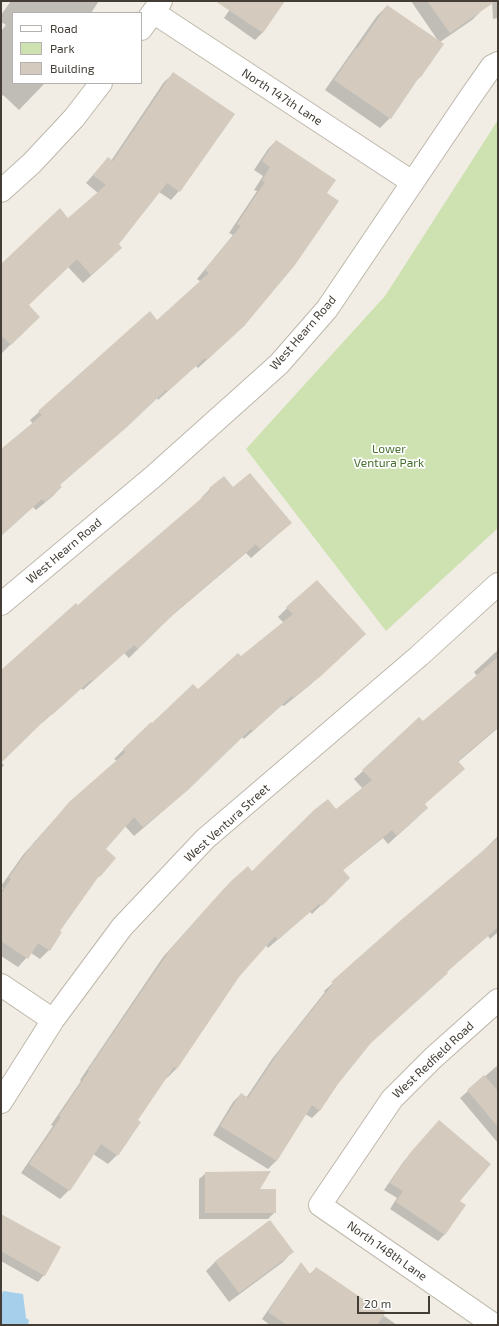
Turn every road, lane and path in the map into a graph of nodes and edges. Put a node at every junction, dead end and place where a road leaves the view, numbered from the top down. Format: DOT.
graph roads {
  1 [pos="152,14"];
  2 [pos="498,63"];
  3 [pos="99,84"];
  4 [pos="412,182"];
  5 [pos="1,191"];
  6 [pos="498,584"];
  7 [pos="1,604"];
  8 [pos="1,985"];
  9 [pos="498,1000"];
  10 [pos="53,1020"];
  11 [pos="1,1102"];
  12 [pos="320,1205"];
  13 [pos="494,1325"];
  1 -- 4 [label="street, North 147th Lane"];
  2 -- 4 [label="street, West Hearn Road"];
  3 -- 5 [label="street"];
  4 -- 7 [label="street, West Hearn Road"];
  6 -- 10 [label="street, West Ventura Street"];
  8 -- 10 [label="street"];
  9 -- 12 [label="street, West Redfield Road"];
  10 -- 11 [label="street, West Ventura Street"];
  12 -- 13 [label="street, North 148th Lane"];
}
